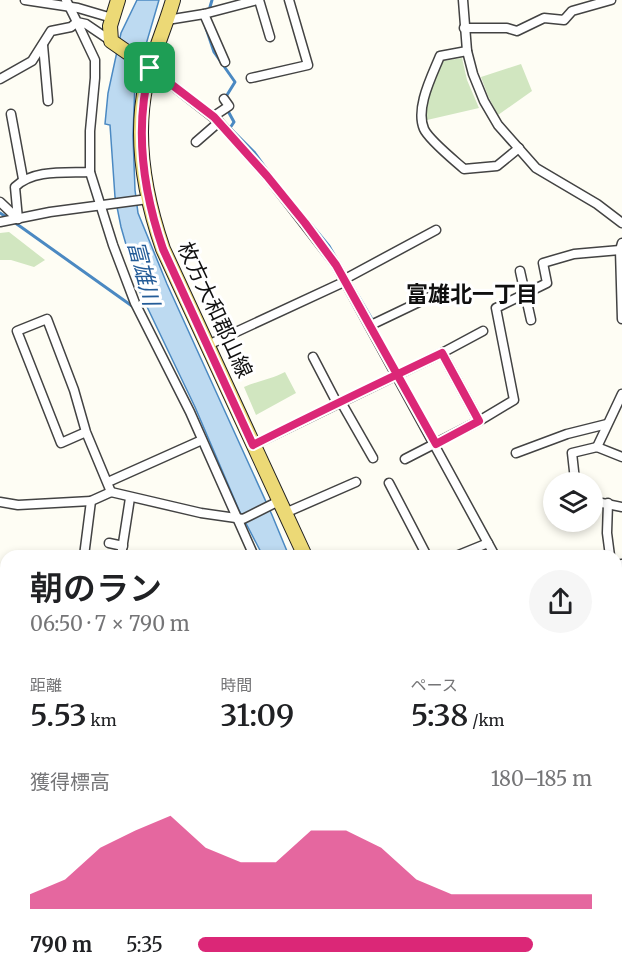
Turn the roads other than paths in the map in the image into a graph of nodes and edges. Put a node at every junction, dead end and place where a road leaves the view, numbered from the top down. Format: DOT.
graph roads {
  1 [pos="25,0"];
  2 [pos="118,0"];
  3 [pos="173,0"];
  4 [pos="258,0"];
  5 [pos="289,0"];
  6 [pos="463,0"];
  7 [pos="610,0"];
  8 [pos="40,1"];
  9 [pos="68,3"];
  10 [pos="204,14"];
  11 [pos="112,18"];
  12 [pos="167,20"];
  13 [pos="77,22"];
  14 [pos="464,28"];
  15 [pos="270,37"];
  16 [pos="111,41"];
  17 [pos="42,45"];
  18 [pos="467,51"];
  19 [pos="225,62"];
  20 [pos="147,66"];
  21 [pos="251,78"];
  22 [pos="0,79"];
  23 [pos="224,99"];
  24 [pos="48,101"];
  25 [pos="11,114"];
  26 [pos="217,119"];
  27 [pos="196,142"];
  28 [pos="519,148"];
  29 [pos="90,172"];
  30 [pos="23,179"];
  31 [pos="142,200"];
  32 [pos="0,202"];
  33 [pos="105,206"];
  34 [pos="18,219"];
  35 [pos="0,222"];
  36 [pos="622,223"];
  37 [pos="436,231"];
  38 [pos="621,246"];
  39 [pos="520,271"];
  40 [pos="345,280"];
  41 [pos="438,292"];
  42 [pos="525,295"];
  43 [pos="622,319"];
  44 [pos="531,320"];
  45 [pos="371,325"];
  46 [pos="483,331"];
  47 [pos="208,345"];
  48 [pos="442,353"];
  49 [pos="313,357"];
  50 [pos="397,374"];
  51 [pos="622,394"];
  52 [pos="339,403"];
  53 [pos="479,421"];
  54 [pos="607,424"];
  55 [pos="86,432"];
  56 [pos="202,440"];
  57 [pos="436,444"];
  58 [pos="253,445"];
  59 [pos="597,447"];
  60 [pos="516,453"];
  61 [pos="622,457"];
  62 [pos="373,458"];
  63 [pos="405,459"];
  64 [pos="574,472"];
  65 [pos="108,482"];
  66 [pos="356,482"];
  67 [pos="389,483"];
  68 [pos="111,492"];
  69 [pos="130,498"];
  70 [pos="91,501"];
  71 [pos="0,502"];
  72 [pos="603,502"];
  73 [pos="608,503"];
  74 [pos="278,507"];
  75 [pos="622,507"];
  76 [pos="240,518"];
  77 [pos="109,543"];
  78 [pos="488,543"];
  79 [pos="123,546"];
  80 [pos="85,550"];
  81 [pos="122,550"];
  82 [pos="252,550"];
  83 [pos="302,550"];
  84 [pos="424,550"];
  85 [pos="471,550"];
  86 [pos="492,550"];
  87 [pos="609,550"];
  1 -- 8 [label="street"];
  2 -- 11 [label="main road"];
  3 -- 12 [label="main road, 枚方大和郡山線"];
  4 -- 10 [label="street"];
  4 -- 15 [label="street"];
  5 -- 21 [label="street"];
  6 -- 14 [label="street"];
  7 -- 14 [label="street"];
  8 -- 9 [label="street"];
  9 -- 11 [label="street"];
  9 -- 13 [label="street"];
  10 -- 12 [label="street"];
  10 -- 19 [label="street"];
  11 -- 16 [label="main road"];
  12 -- 20 [label="main road, 枚方大和郡山線"];
  13 -- 16 [label="street"];
  13 -- 17 [label="street"];
  13 -- 29 [label="street"];
  14 -- 18 [label="street"];
  16 -- 20 [label="main road"];
  17 -- 22 [label="street"];
  17 -- 24 [label="street"];
  18 -- 28 [label="street"];
  18 -- 28 [label="street"];
  20 -- 26 [label="street"];
  20 -- 31 [label="main road, 枚方大和郡山線"];
  23 -- 26 [label="street"];
  25 -- 30 [label="street"];
  26 -- 27 [label="street"];
  26 -- 40 [label="street"];
  28 -- 36 [label="street"];
  29 -- 30 [label="street"];
  29 -- 33 [label="street"];
  30 -- 34 [label="street"];
  31 -- 33 [label="street"];
  31 -- 47 [label="main road, 枚方大和郡山線"];
  32 -- 34 [label="street"];
  33 -- 34 [label="street"];
  33 -- 56 [label="street"];
  34 -- 35 [label="street"];
  37 -- 40 [label="street"];
  38 -- 42 [label="street"];
  38 -- 43 [label="street"];
  39 -- 42 [label="street"];
  40 -- 45 [label="street"];
  40 -- 47 [label="street"];
  41 -- 45 [label="street"];
  42 -- 44 [label="street"];
  42 -- 53 [label="street"];
  45 -- 50 [label="street"];
  46 -- 48 [label="street"];
  47 -- 58 [label="main road, 枚方大和郡山線"];
  48 -- 50 [label="street"];
  48 -- 53 [label="street"];
  49 -- 52 [label="street"];
  50 -- 52 [label="street"];
  50 -- 57 [label="street"];
  51 -- 54 [label="street"];
  52 -- 58 [label="street"];
  52 -- 62 [label="street"];
  53 -- 57 [label="street"];
  54 -- 59 [label="street"];
  54 -- 60 [label="street"];
  55 -- 55 [label="street"];
  55 -- 65 [label="street"];
  56 -- 65 [label="street"];
  56 -- 76 [label="street"];
  57 -- 63 [label="street"];
  57 -- 78 [label="street"];
  58 -- 74 [label="main road, 枚方大和郡山線"];
  59 -- 61 [label="street"];
  59 -- 64 [label="street"];
  65 -- 68 [label="street"];
  66 -- 74 [label="street"];
  67 -- 84 [label="street"];
  68 -- 69 [label="street"];
  68 -- 70 [label="street"];
  69 -- 76 [label="street"];
  69 -- 79 [label="street"];
  70 -- 71 [label="street"];
  70 -- 80 [label="street"];
  72 -- 73 [label="street"];
  73 -- 75 [label="street"];
  73 -- 87 [label="street"];
  74 -- 76 [label="street"];
  74 -- 83 [label="main road, 枚方大和郡山線"];
  76 -- 82 [label="street"];
  77 -- 79 [label="street"];
  78 -- 85 [label="street"];
  78 -- 86 [label="street"];
  79 -- 81 [label="street"];
}
